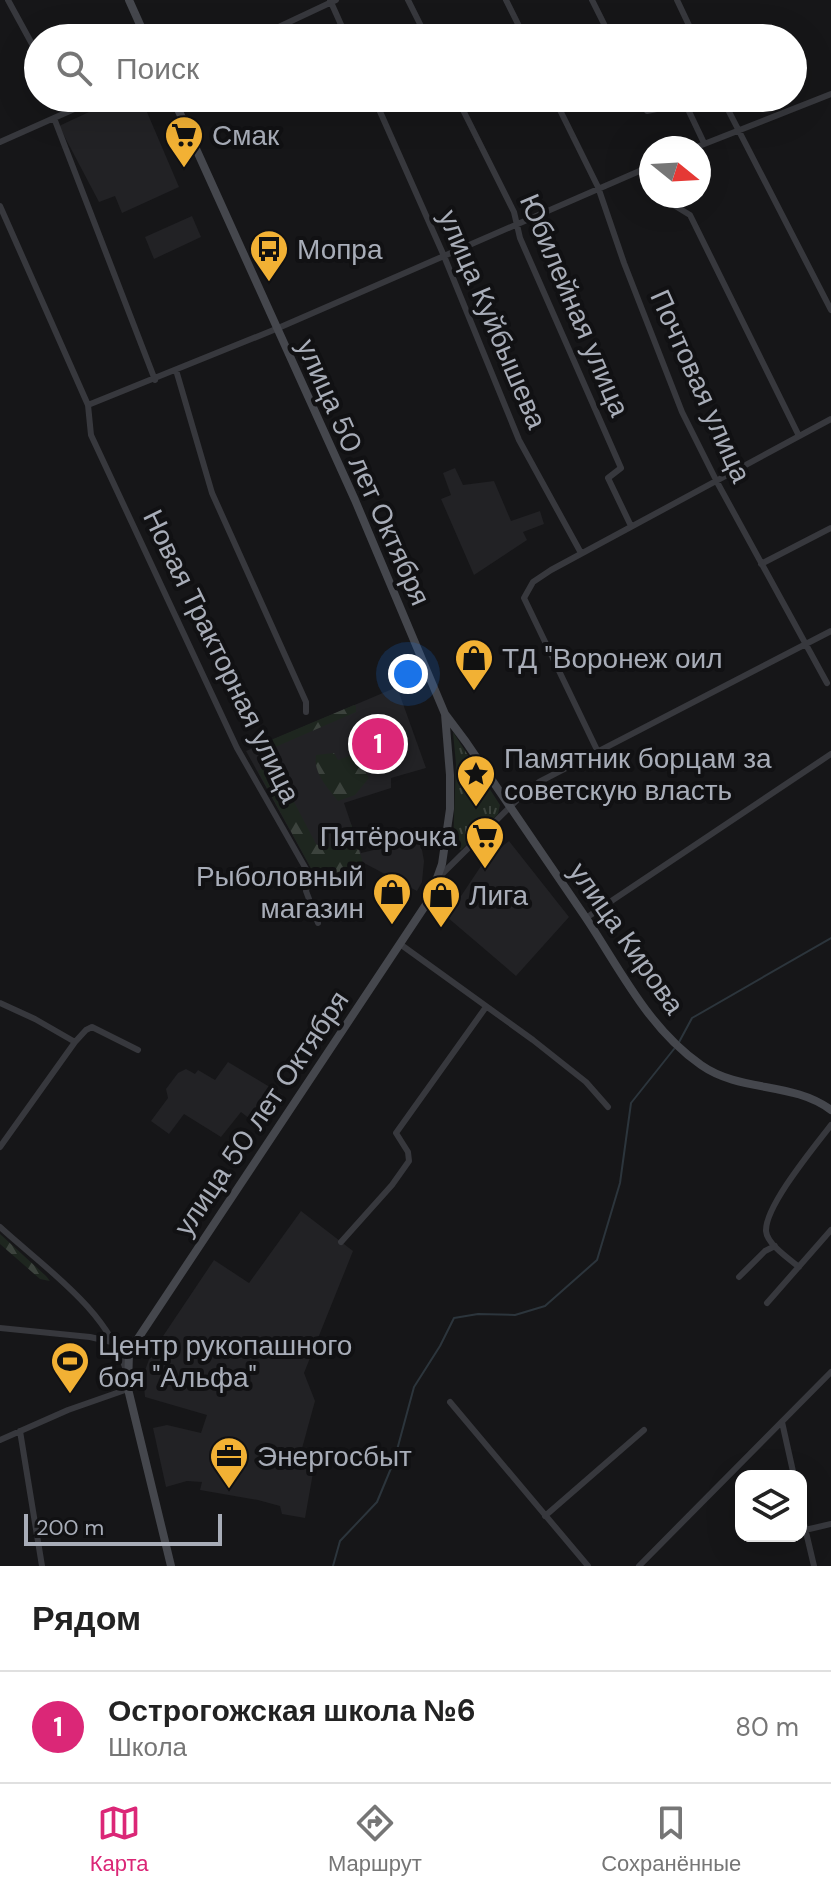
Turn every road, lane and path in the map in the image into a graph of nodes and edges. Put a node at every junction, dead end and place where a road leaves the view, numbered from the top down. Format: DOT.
graph roads {
  1 [pos="8,0"];
  2 [pos="129,0"];
  3 [pos="408,0"];
  4 [pos="506,0"];
  5 [pos="592,0"];
  6 [pos="677,0"];
  7 [pos="332,1"];
  8 [pos="140,24"];
  9 [pos="284,24"];
  10 [pos="341,24"];
  11 [pos="420,24"];
  12 [pos="518,24"];
  13 [pos="604,24"];
  14 [pos="688,24"];
  15 [pos="24,29"];
  16 [pos="831,94"];
  17 [pos="807,104"];
  18 [pos="66,112"];
  19 [pos="179,112"];
  20 [pos="380,112"];
  21 [pos="464,112"];
  22 [pos="561,112"];
  23 [pos="689,112"];
  24 [pos="729,112"];
  25 [pos="786,112"];
  26 [pos="54,118"];
  27 [pos="738,131"];
  28 [pos="701,136"];
  29 [pos="711,141"];
  30 [pos="0,142"];
  31 [pos="639,171"];
  32 [pos="598,187"];
  33 [pos="0,206"];
  34 [pos="679,208"];
  35 [pos="516,223"];
  36 [pos="444,256"];
  37 [pos="831,310"];
  38 [pos="276,329"];
  39 [pos="176,370"];
  40 [pos="155,380"];
  41 [pos="88,405"];
  42 [pos="831,419"];
  43 [pos="799,436"];
  44 [pos="717,482"];
  45 [pos="631,526"];
  46 [pos="831,528"];
  47 [pos="581,553"];
  48 [pos="761,564"];
  49 [pos="831,631"];
  50 [pos="807,644"];
  51 [pos="827,683"];
  52 [pos="306,712"];
  53 [pos="445,714"];
  54 [pos="598,752"];
  55 [pos="831,754"];
  56 [pos="511,808"];
  57 [pos="438,878"];
  58 [pos="586,918"];
  59 [pos="318,923"];
  60 [pos="400,944"];
  61 [pos="0,1003"];
  62 [pos="486,1007"];
  63 [pos="75,1042"];
  64 [pos="138,1050"];
  65 [pos="608,1107"];
  66 [pos="831,1110"];
  67 [pos="831,1125"];
  68 [pos="0,1147"];
  69 [pos="0,1227"];
  70 [pos="831,1230"];
  71 [pos="341,1242"];
  72 [pos="775,1246"];
  73 [pos="799,1267"];
  74 [pos="739,1277"];
  75 [pos="767,1303"];
  76 [pos="0,1328"];
  77 [pos="136,1339"];
  78 [pos="116,1343"];
  79 [pos="129,1352"];
  80 [pos="831,1372"];
  81 [pos="127,1375"];
  82 [pos="128,1389"];
  83 [pos="450,1402"];
  84 [pos="782,1422"];
  85 [pos="644,1430"];
  86 [pos="20,1431"];
  87 [pos="0,1440"];
  88 [pos="793,1470"];
  89 [pos="545,1516"];
  90 [pos="831,1524"];
  91 [pos="807,1530"];
  92 [pos="807,1538"];
  93 [pos="42,1566"];
  94 [pos="171,1566"];
  95 [pos="588,1566"];
  96 [pos="639,1566"];
  97 [pos="814,1566"];
  1 -- 15 [label="street"];
  2 -- 8 [label="main road"];
  3 -- 11 [label="street"];
  4 -- 12 [label="street"];
  5 -- 13 [label="street"];
  6 -- 14 [label="street"];
  7 -- 9 [label="street"];
  7 -- 10 [label="street"];
  16 -- 17 [label="street"];
  18 -- 26 [label="street"];
  19 -- 38 [label="main road, улица 50 лет Октября"];
  20 -- 36 [label="street, улица Куйбышева"];
  21 -- 35 [label="street, Юбилейная улица"];
  22 -- 32 [label="street, Почтовая улица"];
  23 -- 28 [label="street"];
  24 -- 27 [label="street"];
  25 -- 27 [label="street"];
  26 -- 30 [label="street"];
  26 -- 40 [label="street"];
  27 -- 29 [label="street"];
  27 -- 37 [label="street"];
  31 -- 32 [label="street"];
  32 -- 35 [label="street"];
  32 -- 44 [label="street, Почтовая улица"];
  33 -- 41 [label="street, Новая Тракторная улица"];
  34 -- 43 [label="street"];
  35 -- 36 [label="street"];
  35 -- 45 [label="street, Юбилейная улица"];
  36 -- 38 [label="street"];
  36 -- 47 [label="street, улица Куйбышева"];
  38 -- 39 [label="street"];
  38 -- 53 [label="main road, улица 50 лет Октября"];
  39 -- 40 [label="street"];
  39 -- 52 [label="street"];
  40 -- 41 [label="street"];
  41 -- 59 [label="street, Новая Тракторная улица"];
  42 -- 43 [label="street"];
  43 -- 44 [label="street"];
  44 -- 45 [label="street"];
  44 -- 48 [label="street, Почтовая улица"];
  45 -- 47 [label="street"];
  46 -- 48 [label="street"];
  47 -- 54 [label="street"];
  48 -- 50 [label="street, Почтовая улица"];
  49 -- 50 [label="street, улица 50 лет Октября"];
  50 -- 51 [label="street, Почтовая улица"];
  50 -- 54 [label="street, улица 50 лет Октября"];
  53 -- 56 [label="main road, улица Кирова"];
  53 -- 57 [label="main road, улица 50 лет Октября"];
  54 -- 56 [label="street, улица 50 лет Октября"];
  55 -- 58 [label="street"];
  56 -- 57 [label="street, улица 50 лет Октября"];
  56 -- 58 [label="main road, улица Кирова"];
  57 -- 60 [label="main road, улица 50 лет Октября"];
  58 -- 66 [label="main road, улица Кирова"];
  60 -- 62 [label="street"];
  60 -- 77 [label="main road, улица 50 лет Октября"];
  61 -- 63 [label="street"];
  62 -- 65 [label="street"];
  62 -- 71 [label="street"];
  63 -- 64 [label="street"];
  63 -- 68 [label="street"];
  67 -- 72 [label="street"];
  69 -- 78 [label="street"];
  70 -- 73 [label="street"];
  72 -- 73 [label="street"];
  72 -- 74 [label="street"];
  73 -- 75 [label="street"];
  76 -- 78 [label="street"];
  77 -- 78 [label="street"];
  77 -- 79 [label="main road, улица 50 лет Октября"];
  78 -- 79 [label="street"];
  78 -- 81 [label="street"];
  79 -- 81 [label="main road, улица 50 лет Октября"];
  80 -- 84 [label="street"];
  81 -- 82 [label="main road, улица 50 лет Октября"];
  82 -- 86 [label="street"];
  82 -- 94 [label="main road, улица 50 лет Октября"];
  83 -- 89 [label="street"];
  84 -- 88 [label="street"];
  84 -- 96 [label="street"];
  85 -- 89 [label="street"];
  86 -- 87 [label="street"];
  86 -- 93 [label="street"];
  89 -- 95 [label="street"];
  90 -- 91 [label="street"];
  92 -- 97 [label="street"];
}
